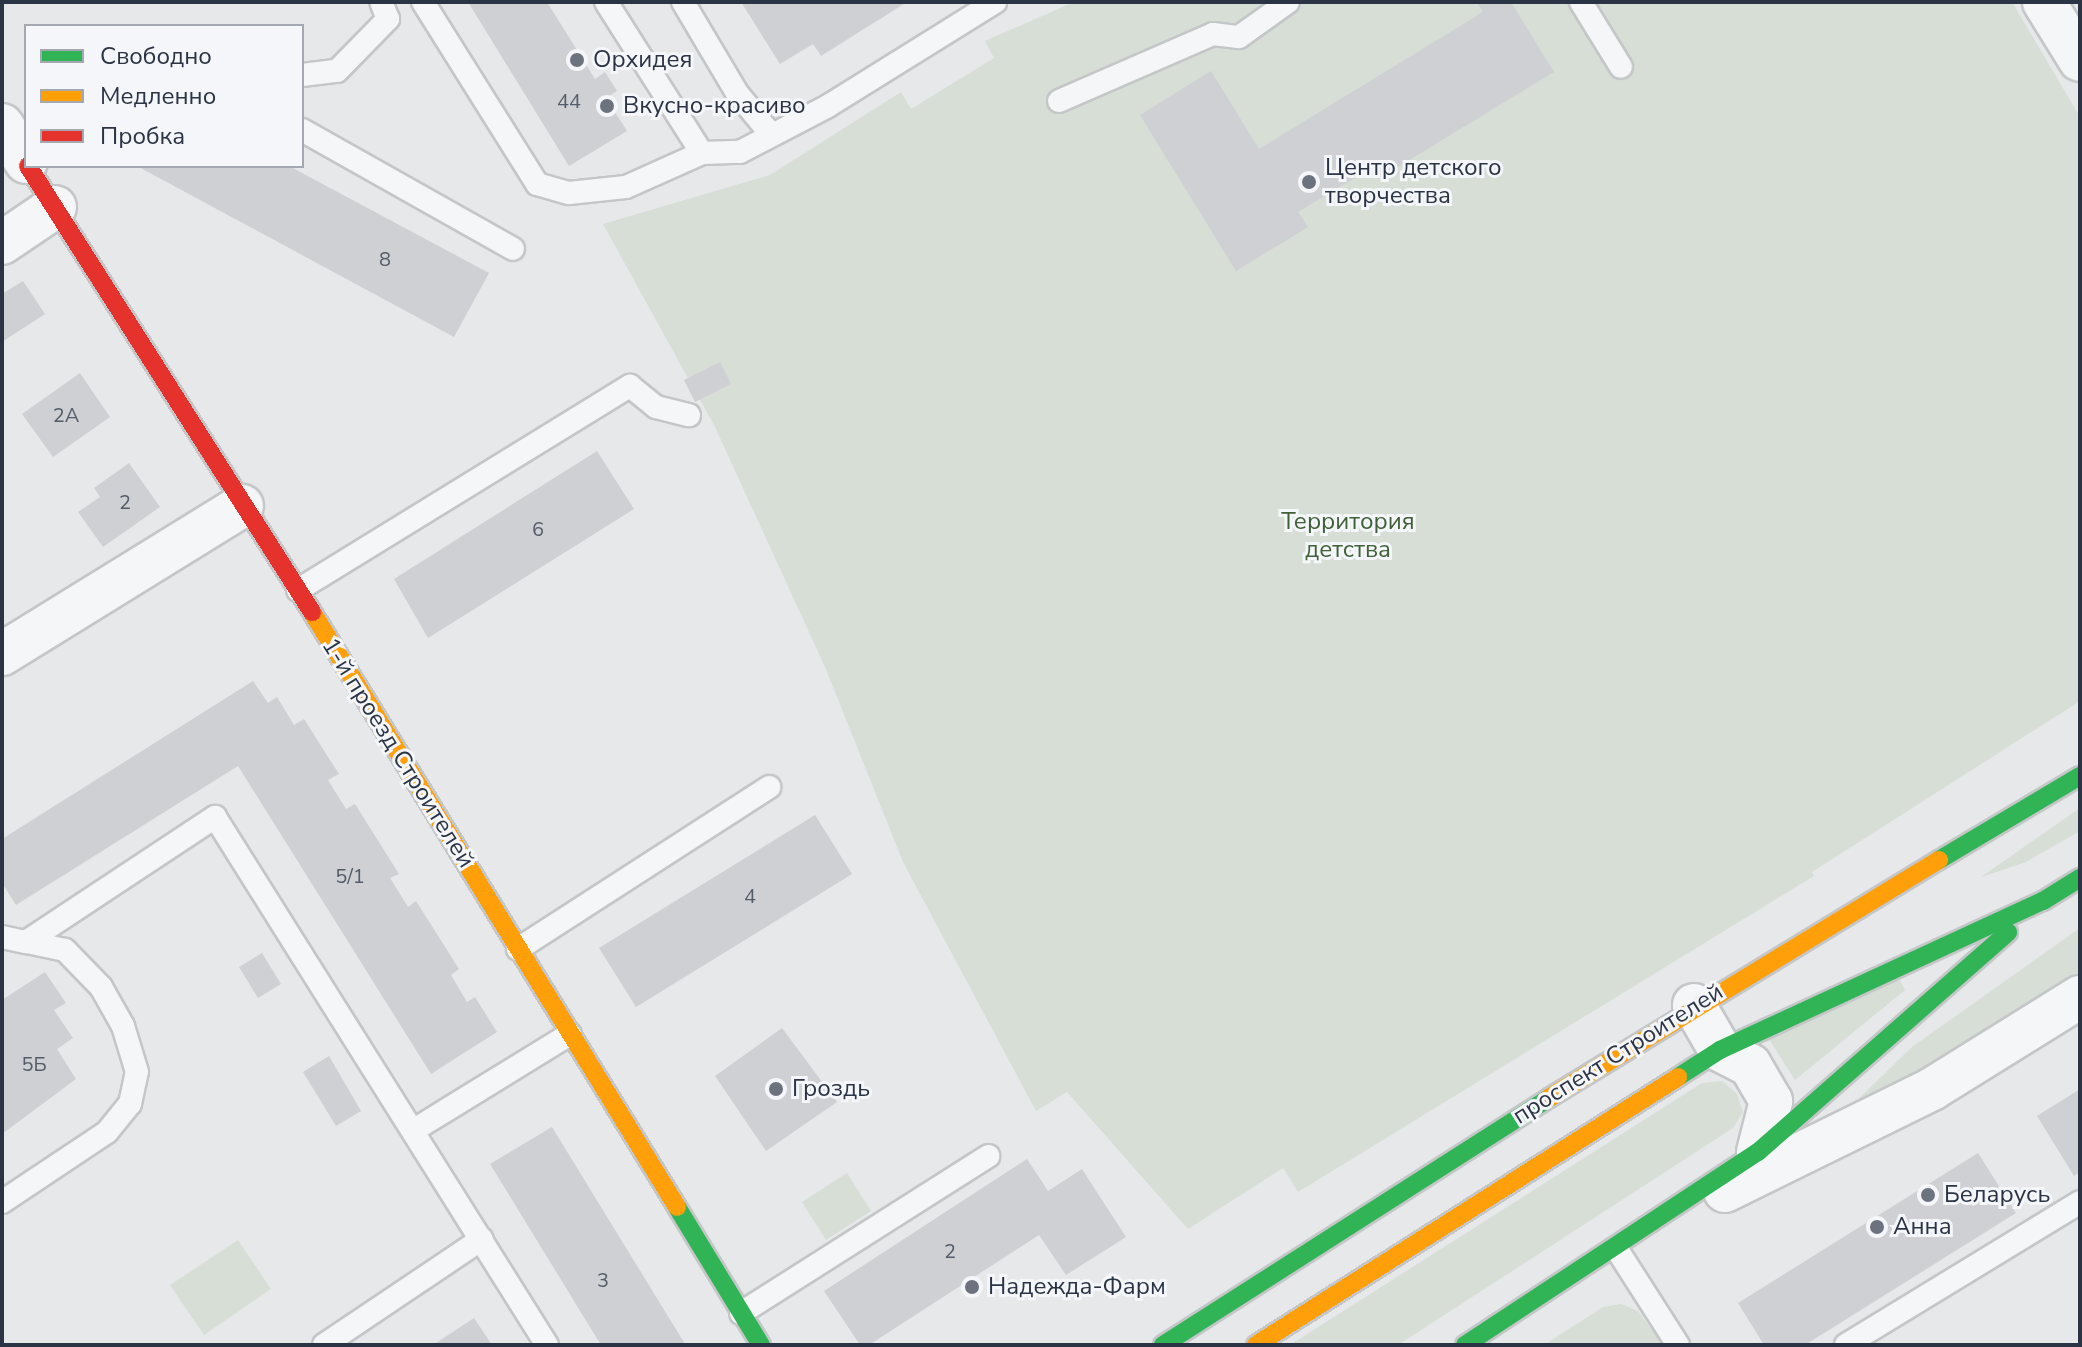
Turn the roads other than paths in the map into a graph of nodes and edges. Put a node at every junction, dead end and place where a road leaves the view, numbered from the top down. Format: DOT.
graph roads {
  1 [pos="381,2"];
  2 [pos="423,2"];
  3 [pos="606,2"];
  4 [pos="683,2"];
  5 [pos="995,2"];
  6 [pos="1288,2"];
  7 [pos="1581,2"];
  8 [pos="2044,2"];
  9 [pos="2080,60"];
  10 [pos="1621,67"];
  11 [pos="304,75"];
  12 [pos="1059,101"];
  13 [pos="304,131"];
  14 [pos="769,132"];
  15 [pos="702,153"];
  16 [pos="31,168"];
  17 [pos="55,207"];
  18 [pos="2,243"];
  19 [pos="513,249"];
  20 [pos="689,415"];
  21 [pos="242,506"];
  22 [pos="298,590"];
  23 [pos="2,654"];
  24 [pos="2080,776"];
  25 [pos="769,787"];
  26 [pos="2080,878"];
  27 [pos="2043,901"];
  28 [pos="2,937"];
  29 [pos="26,942"];
  30 [pos="518,949"];
  31 [pos="2080,997"];
  32 [pos="1694,1005"];
  33 [pos="570,1034"];
  34 [pos="1720,1050"];
  35 [pos="414,1130"];
  36 [pos="1758,1152"];
  37 [pos="988,1156"];
  38 [pos="2,1202"];
  39 [pos="2080,1202"];
  40 [pos="482,1239"];
  41 [pos="1628,1240"];
  42 [pos="741,1313"];
  43 [pos="324,1345"];
  44 [pos="547,1345"];
  45 [pos="761,1345"];
  46 [pos="1163,1345"];
  47 [pos="1256,1345"];
  48 [pos="1465,1345"];
  49 [pos="1678,1345"];
  50 [pos="1846,1345"];
  1 -- 11 [label="lane"];
  2 -- 15 [label="lane"];
  3 -- 15 [label="lane"];
  4 -- 14 [label="lane"];
  5 -- 14 [label="lane"];
  6 -- 12 [label="lane"];
  7 -- 10 [label="lane"];
  8 -- 9 [label="street"];
  13 -- 19 [label="lane"];
  14 -- 15 [label="lane"];
  16 -- 17 [label="street, 1-й проезд Строителей"];
  17 -- 18 [label="street"];
  17 -- 21 [label="street, 1-й проезд Строителей"];
  20 -- 22 [label="lane"];
  21 -- 22 [label="street, 1-й проезд Строителей"];
  21 -- 23 [label="street"];
  22 -- 30 [label="street, 1-й проезд Строителей"];
  24 -- 32 [label="street, проспект Строителей"];
  25 -- 30 [label="lane"];
  26 -- 27 [label="street, проспект Строителей"];
  27 -- 34 [label="street, проспект Строителей"];
  27 -- 36 [label="street, проспект Строителей"];
  28 -- 29 [label="lane"];
  29 -- 35 [label="lane"];
  29 -- 38 [label="lane"];
  30 -- 33 [label="street, 1-й проезд Строителей"];
  31 -- 41 [label="street, проспект Строителей"];
  32 -- 34 [label="street"];
  32 -- 46 [label="street, проспект Строителей"];
  33 -- 35 [label="lane"];
  33 -- 42 [label="street, 1-й проезд Строителей"];
  34 -- 36 [label="street"];
  34 -- 47 [label="street, проспект Строителей"];
  35 -- 40 [label="lane"];
  36 -- 41 [label="street, проспект Строителей"];
  37 -- 42 [label="lane"];
  39 -- 50 [label="lane"];
  40 -- 43 [label="lane"];
  40 -- 44 [label="lane"];
  41 -- 48 [label="street, проспект Строителей"];
  41 -- 49 [label="lane"];
  42 -- 45 [label="street, 1-й проезд Строителей"];
}
